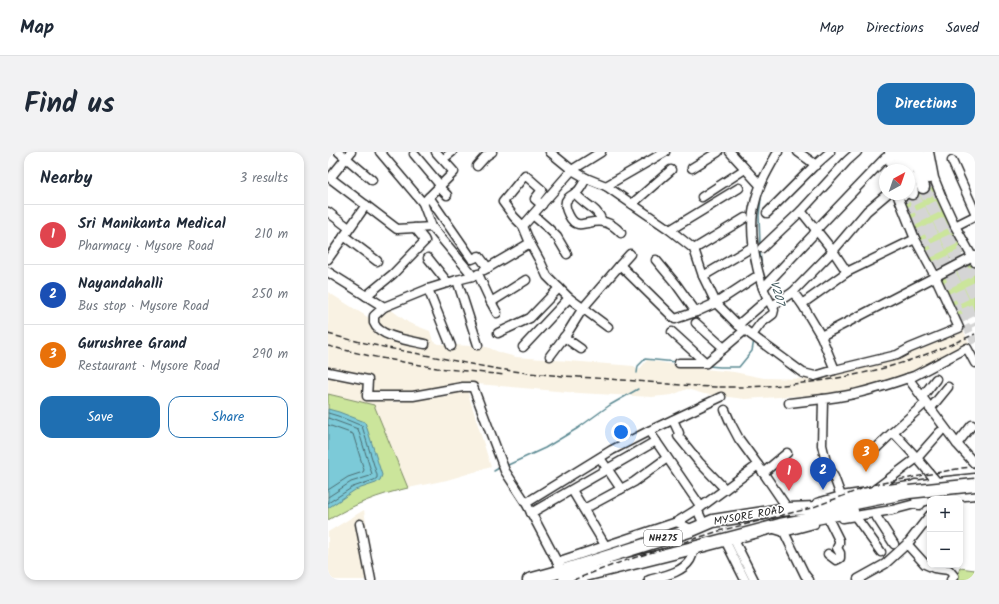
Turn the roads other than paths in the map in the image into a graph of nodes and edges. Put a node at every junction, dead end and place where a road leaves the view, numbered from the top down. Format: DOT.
graph roads {
  1 [pos="339,152"];
  2 [pos="380,152"];
  3 [pos="436,152"];
  4 [pos="492,152"];
  5 [pos="550,152"];
  6 [pos="601,152"];
  7 [pos="665,152"];
  8 [pos="718,152"];
  9 [pos="730,152"];
  10 [pos="778,152"];
  11 [pos="798,152"];
  12 [pos="830,152"];
  13 [pos="858,152"];
  14 [pos="896,152"];
  15 [pos="905,152"];
  16 [pos="915,152"];
  17 [pos="920,152"];
  18 [pos="929,152"];
  19 [pos="414,154"];
  20 [pos="348,155"];
  21 [pos="887,159"];
  22 [pos="952,161"];
  23 [pos="898,164"];
  24 [pos="906,164"];
  25 [pos="816,165"];
  26 [pos="477,166"];
  27 [pos="692,168"];
  28 [pos="745,169"];
  29 [pos="915,169"];
  30 [pos="572,170"];
  31 [pos="671,170"];
  32 [pos="329,178"];
  33 [pos="586,178"];
  34 [pos="372,180"];
  35 [pos="915,180"];
  36 [pos="760,185"];
  37 [pos="440,186"];
  38 [pos="606,186"];
  39 [pos="739,188"];
  40 [pos="575,193"];
  41 [pos="447,194"];
  42 [pos="702,197"];
  43 [pos="426,200"];
  44 [pos="880,200"];
  45 [pos="913,200"];
  46 [pos="632,204"];
  47 [pos="366,205"];
  48 [pos="542,205"];
  49 [pos="801,211"];
  50 [pos="328,212"];
  51 [pos="975,212"];
  52 [pos="767,213"];
  53 [pos="533,215"];
  54 [pos="975,216"];
  55 [pos="746,218"];
  56 [pos="602,221"];
  57 [pos="524,226"];
  58 [pos="954,226"];
  59 [pos="432,227"];
  60 [pos="349,228"];
  61 [pos="415,228"];
  62 [pos="670,230"];
  63 [pos="816,230"];
  64 [pos="621,233"];
  65 [pos="344,236"];
  66 [pos="915,239"];
  67 [pos="328,243"];
  68 [pos="530,244"];
  69 [pos="762,248"];
  70 [pos="336,249"];
  71 [pos="694,249"];
  72 [pos="749,249"];
  73 [pos="833,251"];
  74 [pos="568,254"];
  75 [pos="630,254"];
  76 [pos="428,258"];
  77 [pos="328,259"];
  78 [pos="974,259"];
  79 [pos="656,260"];
  80 [pos="377,261"];
  81 [pos="620,266"];
  82 [pos="488,268"];
  83 [pos="328,272"];
  84 [pos="847,272"];
  85 [pos="475,275"];
  86 [pos="702,276"];
  87 [pos="935,276"];
  88 [pos="754,278"];
  89 [pos="457,280"];
  90 [pos="526,280"];
  91 [pos="448,283"];
  92 [pos="764,286"];
  93 [pos="559,288"];
  94 [pos="428,289"];
  95 [pos="793,292"];
  96 [pos="366,296"];
  97 [pos="569,298"];
  98 [pos="491,302"];
  99 [pos="716,303"];
  100 [pos="802,304"];
  101 [pos="771,306"];
  102 [pos="384,307"];
  103 [pos="583,308"];
  104 [pos="696,312"];
  105 [pos="496,313"];
  106 [pos="696,323"];
  107 [pos="738,324"];
  108 [pos="608,327"];
  109 [pos="745,330"];
  110 [pos="672,332"];
  111 [pos="498,333"];
  112 [pos="752,335"];
  113 [pos="821,336"];
  114 [pos="564,337"];
  115 [pos="425,344"];
  116 [pos="478,344"];
  117 [pos="451,346"];
  118 [pos="523,347"];
  119 [pos="724,348"];
  120 [pos="581,349"];
  121 [pos="550,356"];
  122 [pos="974,358"];
  123 [pos="680,363"];
  124 [pos="706,363"];
  125 [pos="836,370"];
  126 [pos="328,372"];
  127 [pos="908,378"];
  128 [pos="936,379"];
  129 [pos="948,387"];
  130 [pos="721,396"];
  131 [pos="823,399"];
  132 [pos="789,403"];
  133 [pos="925,404"];
  134 [pos="725,410"];
  135 [pos="673,420"];
  136 [pos="972,424"];
  137 [pos="650,431"];
  138 [pos="893,432"];
  139 [pos="940,432"];
  140 [pos="656,441"];
  141 [pos="957,444"];
  142 [pos="787,453"];
  143 [pos="867,457"];
  144 [pos="600,458"];
  145 [pos="668,458"];
  146 [pos="917,458"];
  147 [pos="975,464"];
  148 [pos="758,465"];
  149 [pos="608,469"];
  150 [pos="763,473"];
  151 [pos="975,478"];
  152 [pos="937,482"];
  153 [pos="975,485"];
  154 [pos="621,489"];
  155 [pos="725,489"];
  156 [pos="572,490"];
  157 [pos="975,491"];
  158 [pos="975,495"];
  159 [pos="841,496"];
  160 [pos="869,496"];
  161 [pos="917,496"];
  162 [pos="938,496"];
  163 [pos="963,496"];
  164 [pos="526,503"];
  165 [pos="699,508"];
  166 [pos="801,508"];
  167 [pos="584,509"];
  168 [pos="788,509"];
  169 [pos="531,513"];
  170 [pos="874,513"];
  171 [pos="855,516"];
  172 [pos="927,519"];
  173 [pos="829,520"];
  174 [pos="677,522"];
  175 [pos="360,524"];
  176 [pos="704,525"];
  177 [pos="778,528"];
  178 [pos="692,530"];
  179 [pos="730,538"];
  180 [pos="894,544"];
  181 [pos="907,544"];
  182 [pos="605,545"];
  183 [pos="695,548"];
  184 [pos="880,552"];
  185 [pos="828,554"];
  186 [pos="562,571"];
  187 [pos="371,580"];
  188 [pos="529,580"];
  189 [pos="649,580"];
  190 [pos="745,580"];
  191 [pos="754,580"];
  192 [pos="808,580"];
  193 [pos="860,580"];
  194 [pos="951,580"];
  1 -- 20 [label="street"];
  2 -- 43 [label="street"];
  3 -- 37 [label="street"];
  4 -- 26 [label="street"];
  5 -- 30 [label="street"];
  6 -- 30 [label="street"];
  7 -- 38 [label="street"];
  8 -- 27 [label="street"];
  9 -- 28 [label="street"];
  10 -- 36 [label="street"];
  11 -- 25 [label="street"];
  12 -- 25 [label="street"];
  13 -- 49 [label="street"];
  14 -- 23 [label="street"];
  15 -- 24 [label="highway"];
  16 -- 29 [label="highway"];
  17 -- 35 [label="street"];
  18 -- 58 [label="street"];
  19 -- 37 [label="street"];
  20 -- 32 [label="street"];
  20 -- 34 [label="street"];
  21 -- 63 [label="street"];
  22 -- 51 [label="street"];
  25 -- 52 [label="street"];
  28 -- 36 [label="street"];
  28 -- 42 [label="street"];
  30 -- 33 [label="street"];
  30 -- 48 [label="street"];
  31 -- 46 [label="street"];
  32 -- 47 [label="street"];
  33 -- 38 [label="street"];
  33 -- 40 [label="street"];
  36 -- 92 [label="street"];
  37 -- 41 [label="street"];
  37 -- 43 [label="street"];
  38 -- 46 [label="street"];
  39 -- 62 [label="street"];
  40 -- 56 [label="street"];
  40 -- 56 [label="street"];
  43 -- 59 [label="street"];
  43 -- 82 [label="street"];
  44 -- 73 [label="street"];
  45 -- 66 [label="street"];
  46 -- 62 [label="street"];
  47 -- 60 [label="street"];
  47 -- 61 [label="street"];
  48 -- 53 [label="street"];
  48 -- 57 [label="street"];
  49 -- 63 [label="street"];
  49 -- 69 [label="street"];
  50 -- 60 [label="street"];
  53 -- 57 [label="street"];
  53 -- 74 [label="street"];
  54 -- 58 [label="street"];
  55 -- 71 [label="street"];
  56 -- 64 [label="street"];
  57 -- 68 [label="street"];
  58 -- 78 [label="street"];
  59 -- 61 [label="street"];
  59 -- 85 [label="street"];
  60 -- 65 [label="street"];
  61 -- 96 [label="street"];
  62 -- 71 [label="street"];
  63 -- 73 [label="street"];
  63 -- 92 [label="street"];
  65 -- 70 [label="street"];
  65 -- 80 [label="street"];
  66 -- 84 [label="street"];
  66 -- 87 [label="street"];
  67 -- 70 [label="street"];
  68 -- 82 [label="street"];
  68 -- 93 [label="street"];
  70 -- 77 [label="street"];
  71 -- 86 [label="street"];
  72 -- 86 [label="street"];
  73 -- 84 [label="street"];
  73 -- 95 [label="street"];
  75 -- 81 [label="street"];
  76 -- 91 [label="street"];
  78 -- 87 [label="street"];
  79 -- 104 [label="street"];
  81 -- 103 [label="street"];
  81 -- 104 [label="street"];
  82 -- 85 [label="street"];
  83 -- 96 [label="street"];
  84 -- 100 [label="street"];
  85 -- 89 [label="street"];
  85 -- 98 [label="street"];
  86 -- 99 [label="street"];
  87 -- 113 [label="street"];
  87 -- 125 [label="street"];
  88 -- 99 [label="street"];
  89 -- 91 [label="street"];
  89 -- 116 [label="street"];
  90 -- 98 [label="street"];
  91 -- 94 [label="street"];
  92 -- 101 [label="street"];
  93 -- 97 [label="street"];
  93 -- 111 [label="street"];
  94 -- 102 [label="street"];
  94 -- 117 [label="street"];
  95 -- 100 [label="street"];
  95 -- 101 [label="street"];
  96 -- 102 [label="street"];
  97 -- 103 [label="street"];
  97 -- 118 [label="street"];
  98 -- 105 [label="street"];
  99 -- 104 [label="street"];
  99 -- 107 [label="street"];
  100 -- 113 [label="street"];
  101 -- 107 [label="street"];
  101 -- 112 [label="street"];
  102 -- 115 [label="street"];
  103 -- 108 [label="street"];
  103 -- 114 [label="street"];
  106 -- 119 [label="street"];
  107 -- 109 [label="street"];
  109 -- 112 [label="street"];
  109 -- 119 [label="street"];
  110 -- 124 [label="street"];
  112 -- 125 [label="street"];
  113 -- 125 [label="street"];
  114 -- 120 [label="street"];
  114 -- 121 [label="street"];
  119 -- 124 [label="street"];
  122 -- 127 [label="street"];
  123 -- 124 [label="street"];
  126 -- 164 [label="street"];
  127 -- 131 [label="street"];
  127 -- 133 [label="street"];
  128 -- 133 [label="street"];
  129 -- 133 [label="street"];
  130 -- 135 [label="street"];
  131 -- 132 [label="street"];
  131 -- 159 [label="street"];
  133 -- 138 [label="street"];
  133 -- 141 [label="street"];
  134 -- 148 [label="street"];
  135 -- 137 [label="street"];
  135 -- 155 [label="street"];
  136 -- 141 [label="street"];
  137 -- 140 [label="street"];
  137 -- 144 [label="street"];
  138 -- 143 [label="street"];
  138 -- 146 [label="street"];
  139 -- 146 [label="street"];
  140 -- 145 [label="street"];
  140 -- 149 [label="street"];
  141 -- 147 [label="street"];
  142 -- 150 [label="street"];
  144 -- 149 [label="street"];
  144 -- 164 [label="street"];
  145 -- 154 [label="street"];
  145 -- 165 [label="street"];
  146 -- 152 [label="street"];
  146 -- 160 [label="street"];
  148 -- 150 [label="street"];
  148 -- 155 [label="street"];
  149 -- 154 [label="street"];
  149 -- 156 [label="street"];
  150 -- 168 [label="street"];
  151 -- 152 [label="street, MYSORE ROAD"];
  152 -- 161 [label="street, MYSORE ROAD"];
  152 -- 162 [label="street"];
  153 -- 161 [label="highway, bridge"];
  154 -- 167 [label="street"];
  155 -- 165 [label="street"];
  156 -- 167 [label="street"];
  156 -- 169 [label="street"];
  157 -- 161 [label="highway"];
  158 -- 163 [label="street"];
  159 -- 160 [label="street, MYSORE ROAD"];
  159 -- 166 [label="street, MYSORE ROAD"];
  160 -- 161 [label="highway"];
  160 -- 166 [label="highway, NH275"];
  161 -- 170 [label="street, MYSORE ROAD"];
  161 -- 177 [label="highway"];
  164 -- 169 [label="street"];
  165 -- 174 [label="street"];
  165 -- 176 [label="street"];
  166 -- 168 [label="highway, MYSORE ROAD / NH275"];
  167 -- 182 [label="street"];
  168 -- 176 [label="highway, MYSORE ROAD / NH275"];
  169 -- 186 [label="street"];
  170 -- 171 [label="street, MYSORE ROAD"];
  170 -- 180 [label="street"];
  171 -- 173 [label="street, MYSORE ROAD"];
  171 -- 184 [label="street"];
  172 -- 181 [label="street"];
  173 -- 177 [label="street, MYSORE ROAD"];
  173 -- 185 [label="street"];
  174 -- 178 [label="street"];
  174 -- 182 [label="street"];
  175 -- 187 [label="street"];
  176 -- 178 [label="highway, MYSORE ROAD / NH275"];
  177 -- 179 [label="highway, MYSORE ROAD"];
  177 -- 192 [label="street"];
  178 -- 186 [label="highway, MYSORE ROAD / NH275"];
  179 -- 183 [label="highway, MYSORE ROAD"];
  179 -- 190 [label="street"];
  179 -- 191 [label="street"];
  181 -- 193 [label="street"];
  181 -- 194 [label="street"];
  182 -- 186 [label="street"];
  183 -- 186 [label="highway, MYSORE ROAD"];
  183 -- 189 [label="street"];
  186 -- 188 [label="highway, MYSORE ROAD / NH275"];
}
